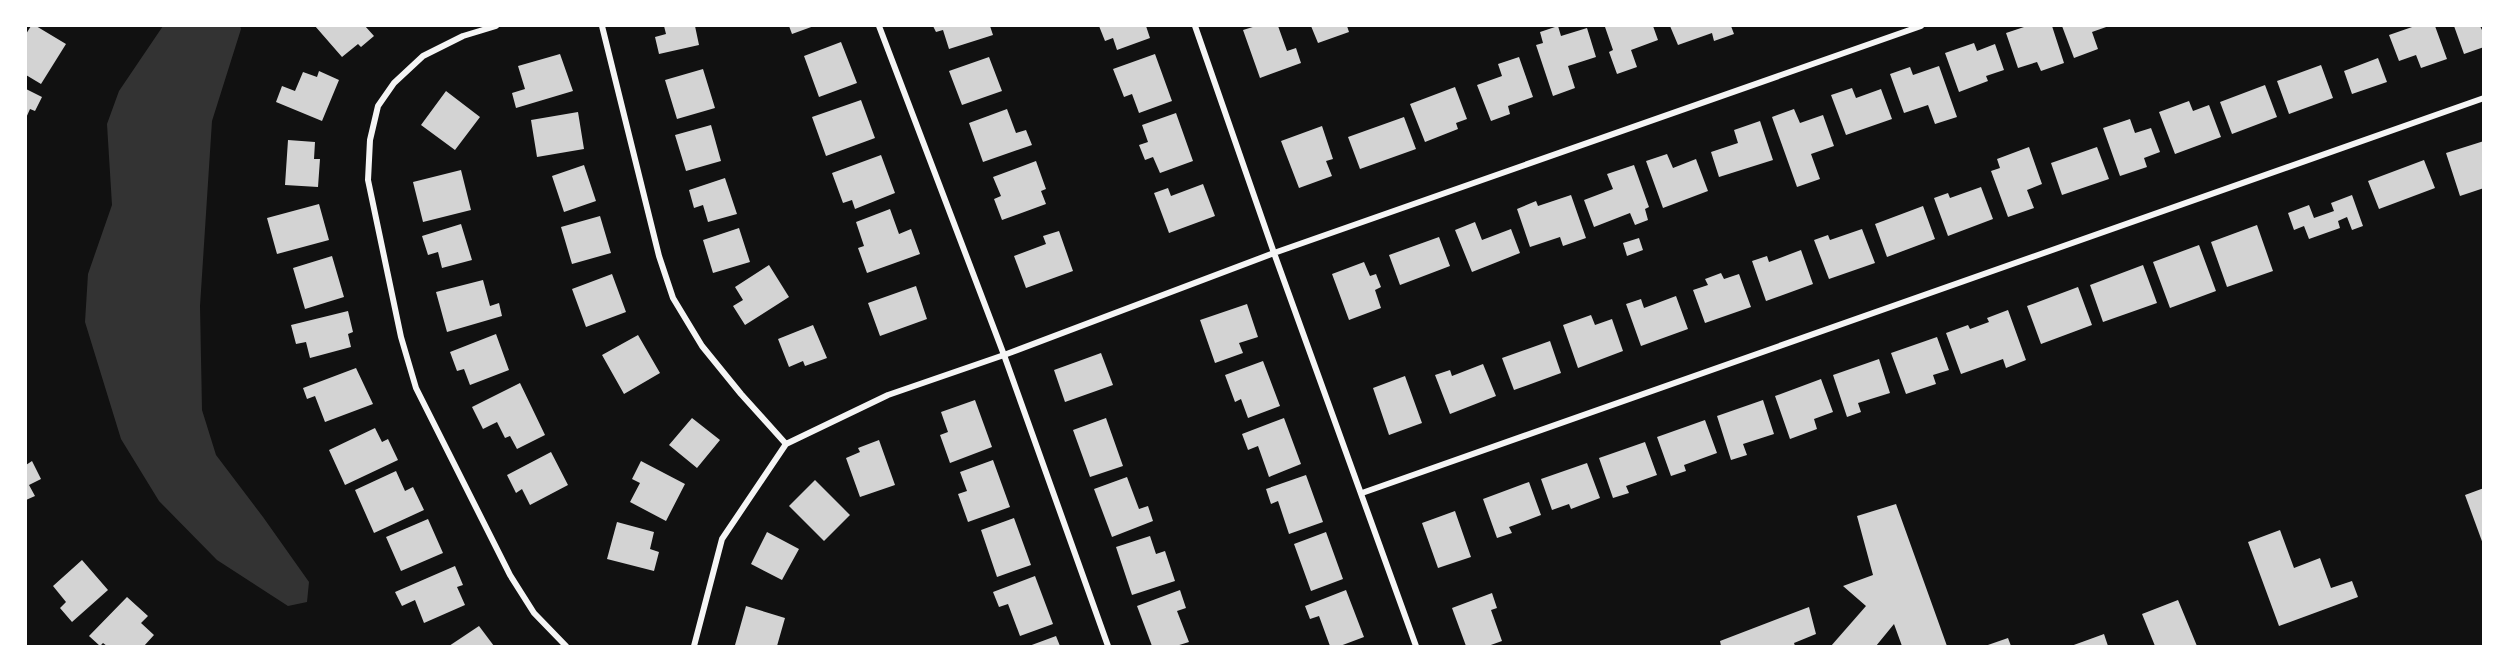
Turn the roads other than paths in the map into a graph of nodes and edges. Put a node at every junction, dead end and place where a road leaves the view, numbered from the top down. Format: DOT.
graph roads {
  1 [pos="496,26"];
  2 [pos="602,26"];
  3 [pos="879,26"];
  4 [pos="1196,26"];
  5 [pos="1922,26"];
  6 [pos="2484,98"];
  7 [pos="1274,253"];
  8 [pos="1004,355"];
  9 [pos="786,444"];
  10 [pos="1362,493"];
  11 [pos="566,646"];
  12 [pos="694,646"];
  13 [pos="1108,646"];
  14 [pos="1416,646"];
  1 -- 11 [label="street"];
  2 -- 9 [label="street"];
  3 -- 8 [label="street"];
  4 -- 7 [label="street"];
  5 -- 7 [label="street"];
  6 -- 10 [label="street"];
  7 -- 8 [label="street"];
  7 -- 10 [label="street"];
  8 -- 9 [label="street"];
  8 -- 13 [label="street"];
  9 -- 12 [label="street"];
  10 -- 14 [label="street"];
}
